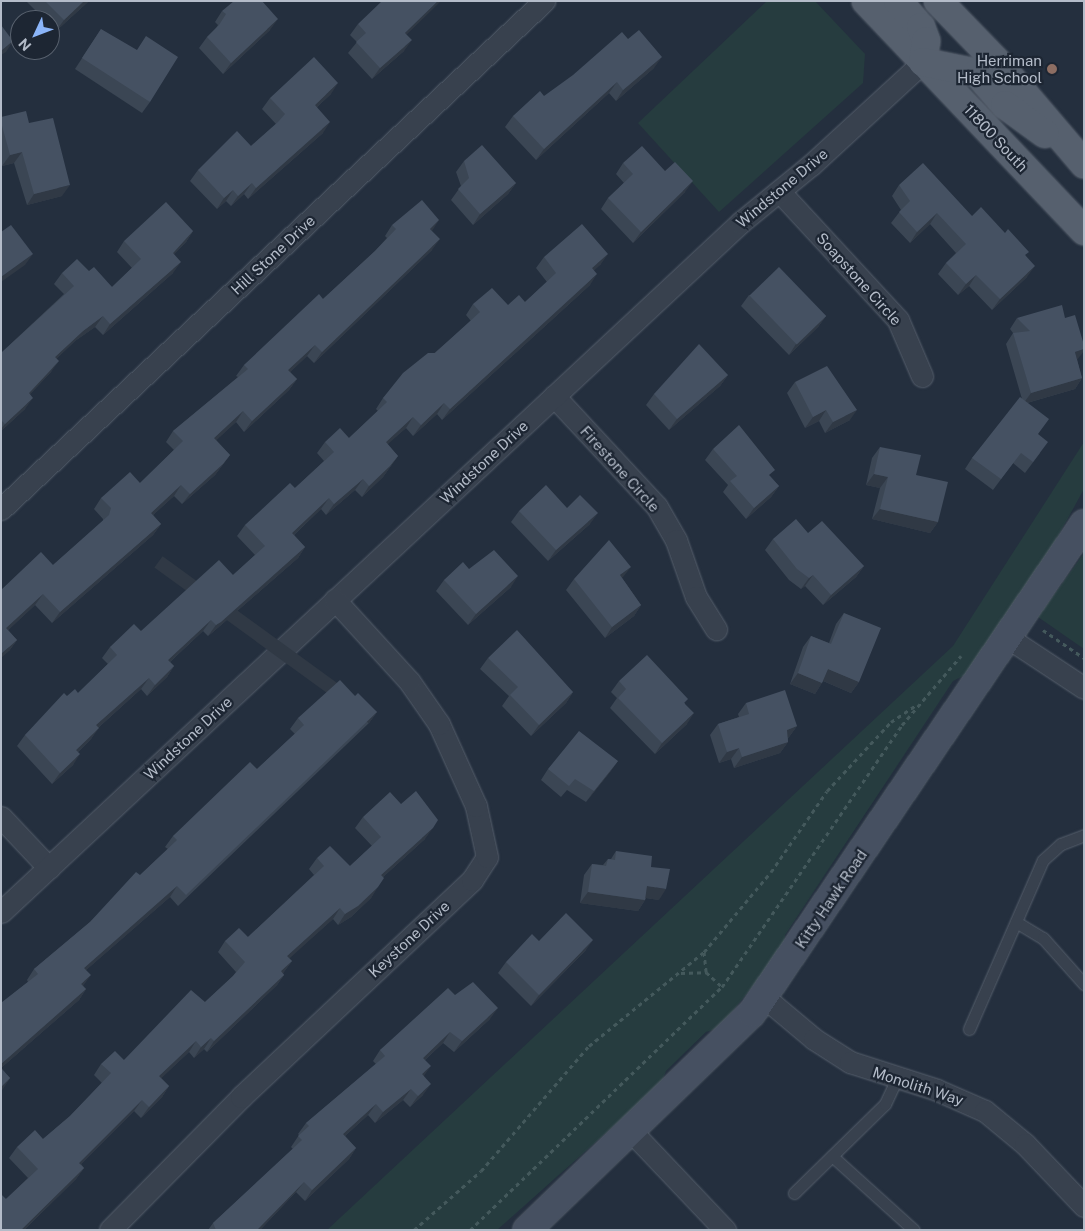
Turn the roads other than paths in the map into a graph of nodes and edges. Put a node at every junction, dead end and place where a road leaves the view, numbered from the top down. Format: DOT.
graph roads {
  1 [pos="544,1"];
  2 [pos="866,1"];
  3 [pos="898,1"];
  4 [pos="938,1"];
  5 [pos="923,62"];
  6 [pos="1083,163"];
  7 [pos="780,192"];
  8 [pos="1084,231"];
  9 [pos="922,376"];
  10 [pos="554,396"];
  11 [pos="1,509"];
  12 [pos="1084,524"];
  13 [pos="336,600"];
  14 [pos="716,629"];
  15 [pos="1007,637"];
  16 [pos="1084,688"];
  17 [pos="1,817"];
  18 [pos="1084,836"];
  19 [pos="49,868"];
  20 [pos="1,912"];
  21 [pos="1016,922"];
  22 [pos="1084,984"];
  23 [pos="764,997"];
  24 [pos="969,1029"];
  25 [pos="897,1078"];
  26 [pos="631,1131"];
  27 [pos="832,1156"];
  28 [pos="794,1193"];
  29 [pos="1084,1206"];
  30 [pos="110,1230"];
  31 [pos="527,1230"];
  32 [pos="725,1230"];
  33 [pos="914,1230"];
  1 -- 11 [label="street, Hill Stone Drive"];
  2 -- 5 [label="main road, 11800 South"];
  3 -- 5 [label="main road"];
  4 -- 6 [label="main road"];
  5 -- 6 [label="main road"];
  5 -- 7 [label="street, Windstone Drive"];
  5 -- 8 [label="main road, 11800 South"];
  7 -- 9 [label="street, Soapstone Circle"];
  7 -- 10 [label="street, Windstone Drive"];
  10 -- 13 [label="street, Windstone Drive"];
  10 -- 14 [label="street, Firestone Circle"];
  12 -- 15 [label="street, Kitty Hawk Road"];
  13 -- 19 [label="street, Windstone Drive"];
  13 -- 30 [label="street, Keystone Drive"];
  15 -- 16 [label="street"];
  15 -- 23 [label="street, Kitty Hawk Road"];
  17 -- 19 [label="street"];
  18 -- 21 [label="lane"];
  19 -- 20 [label="street, Windstone Drive"];
  21 -- 22 [label="lane"];
  21 -- 24 [label="lane"];
  23 -- 25 [label="street, Monolith Way"];
  23 -- 26 [label="street, Kitty Hawk Road"];
  25 -- 27 [label="lane"];
  25 -- 29 [label="street, Monolith Way"];
  26 -- 31 [label="street, Kitty Hawk Road"];
  26 -- 32 [label="street"];
  27 -- 28 [label="lane"];
  27 -- 33 [label="lane"];
}
